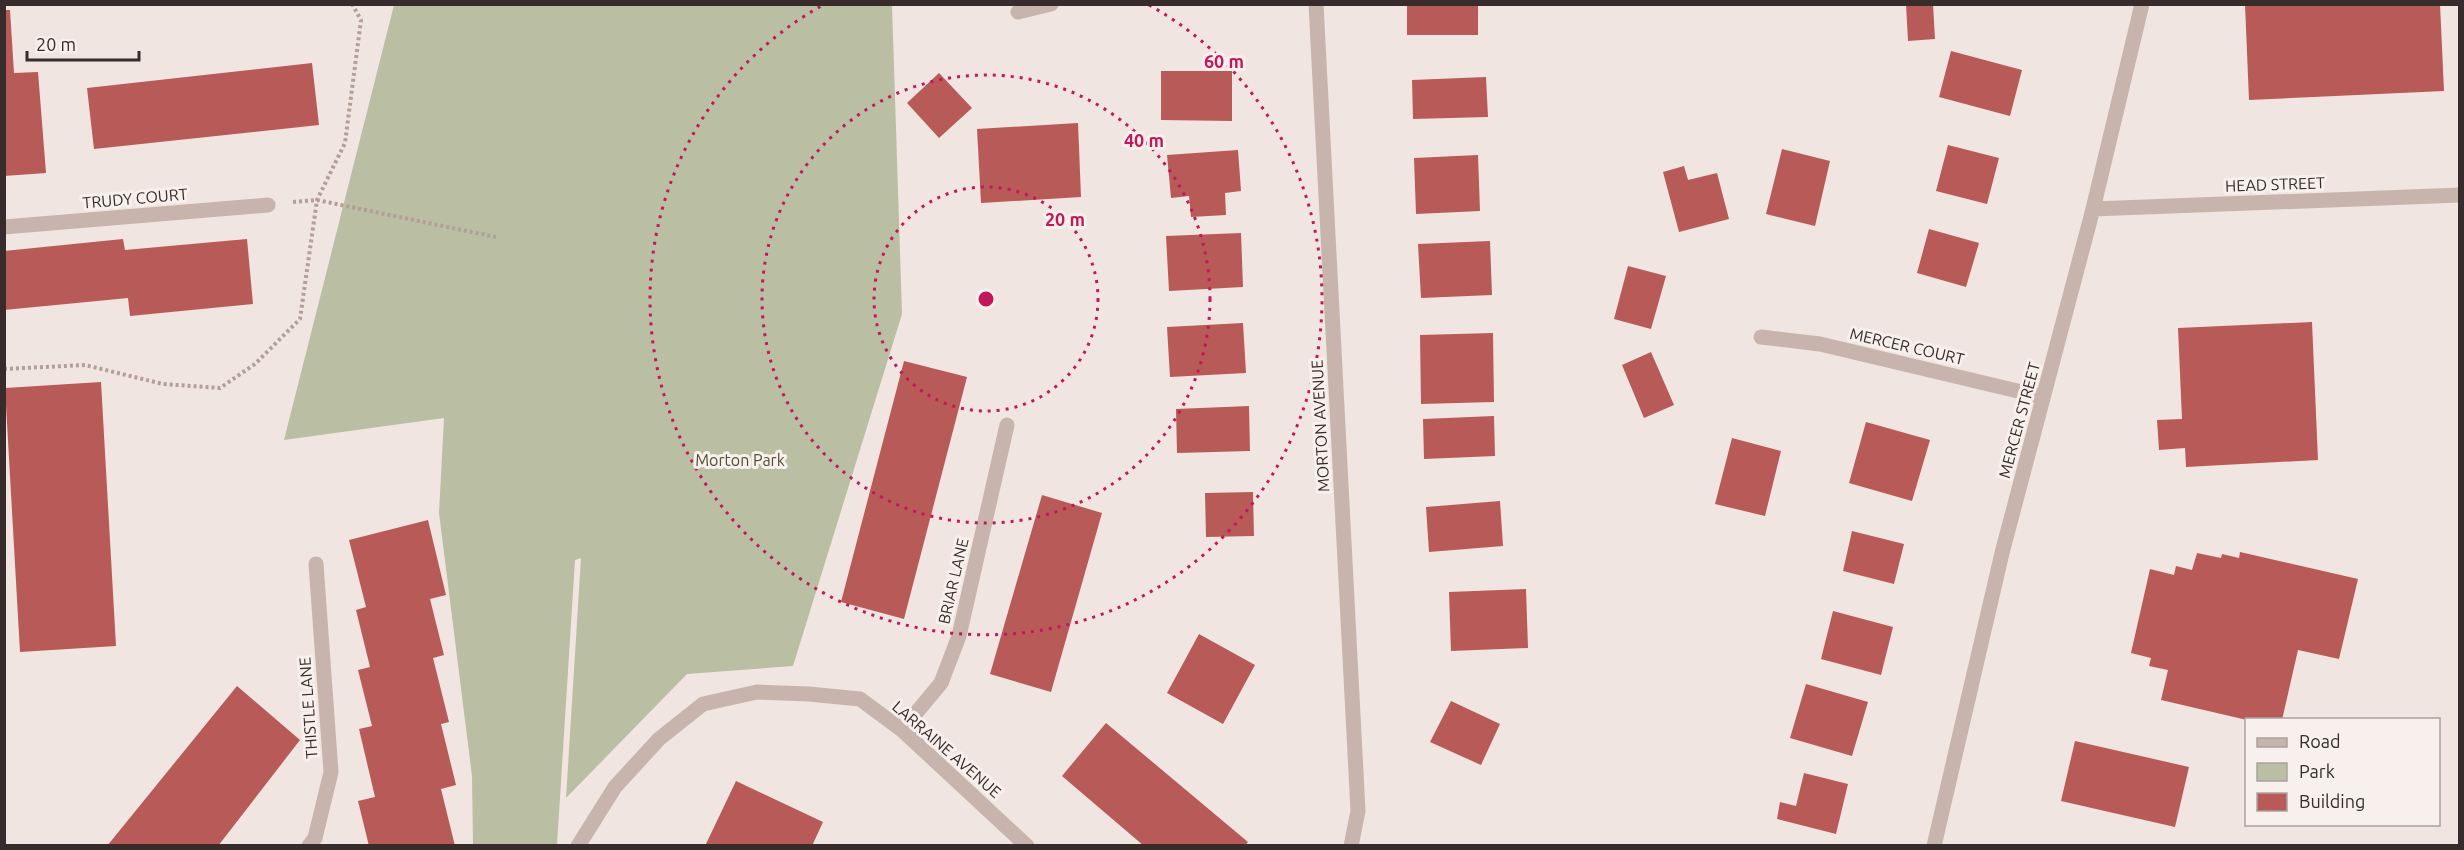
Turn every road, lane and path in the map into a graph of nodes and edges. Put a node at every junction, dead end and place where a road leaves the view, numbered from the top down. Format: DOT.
graph roads {
  1 [pos="352,4"];
  2 [pos="1051,4"];
  3 [pos="1316,4"];
  4 [pos="2142,4"];
  5 [pos="1018,12"];
  6 [pos="2460,195"];
  7 [pos="317,200"];
  8 [pos="268,205"];
  9 [pos="2093,210"];
  10 [pos="4,227"];
  11 [pos="496,237"];
  12 [pos="1761,337"];
  13 [pos="4,369"];
  14 [pos="2043,397"];
  15 [pos="1007,425"];
  16 [pos="316,564"];
  17 [pos="902,730"];
  18 [pos="309,846"];
  19 [pos="578,846"];
  20 [pos="1027,846"];
  21 [pos="1351,846"];
  22 [pos="1934,846"];
  1 -- 7 [label="path"];
  2 -- 5 [label="street"];
  3 -- 21 [label="street, MORTON AVENUE"];
  4 -- 9 [label="street, MERCER STREET"];
  6 -- 9 [label="street, HEAD STREET"];
  7 -- 11 [label="path"];
  7 -- 13 [label="path"];
  8 -- 10 [label="street, TRUDY COURT"];
  9 -- 14 [label="street, MERCER STREET"];
  12 -- 14 [label="street, MERCER COURT"];
  14 -- 22 [label="street, MERCER STREET"];
  15 -- 17 [label="street, BRIAR LANE"];
  16 -- 18 [label="street, THISTLE LANE"];
  17 -- 19 [label="street, LARRAINE AVENUE"];
  17 -- 20 [label="street, LARRAINE AVENUE"];
}
